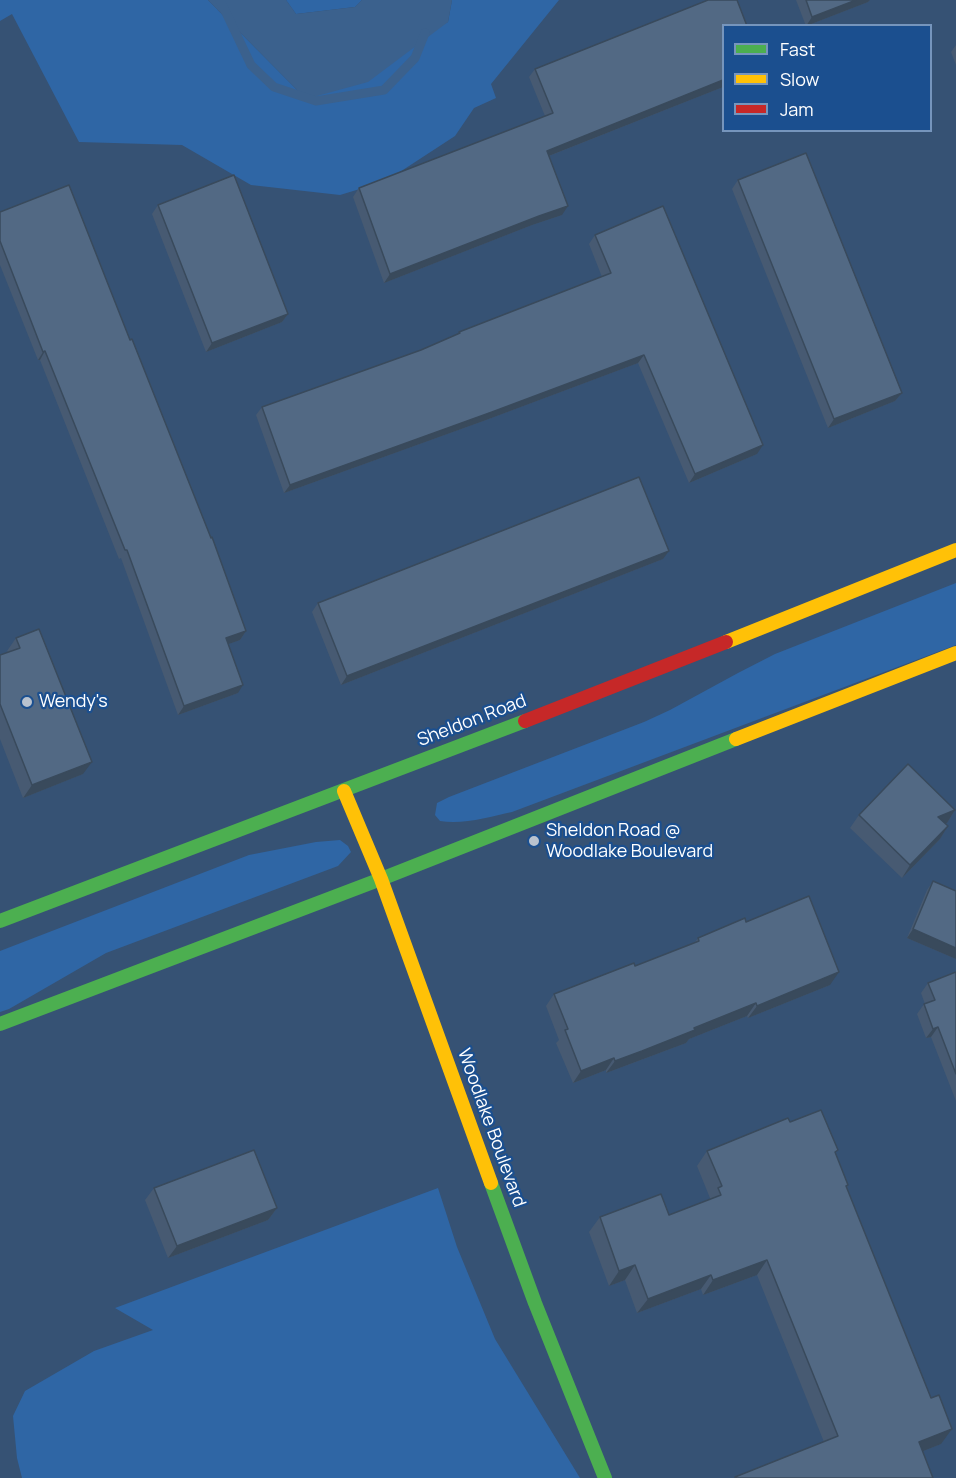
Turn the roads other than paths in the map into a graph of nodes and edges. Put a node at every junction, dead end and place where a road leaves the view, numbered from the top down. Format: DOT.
graph roads {
  1 [pos="956,550"];
  2 [pos="956,653"];
  3 [pos="344,791"];
  4 [pos="381,879"];
  5 [pos="0,921"];
  6 [pos="0,1024"];
  7 [pos="605,1478"];
  1 -- 3 [label="main road, Sheldon Road"];
  2 -- 4 [label="main road"];
  3 -- 4 [label="main road, Woodlake Boulevard"];
  3 -- 5 [label="main road, Sheldon Road"];
  4 -- 6 [label="main road"];
  4 -- 7 [label="main road, Woodlake Boulevard"];
}
